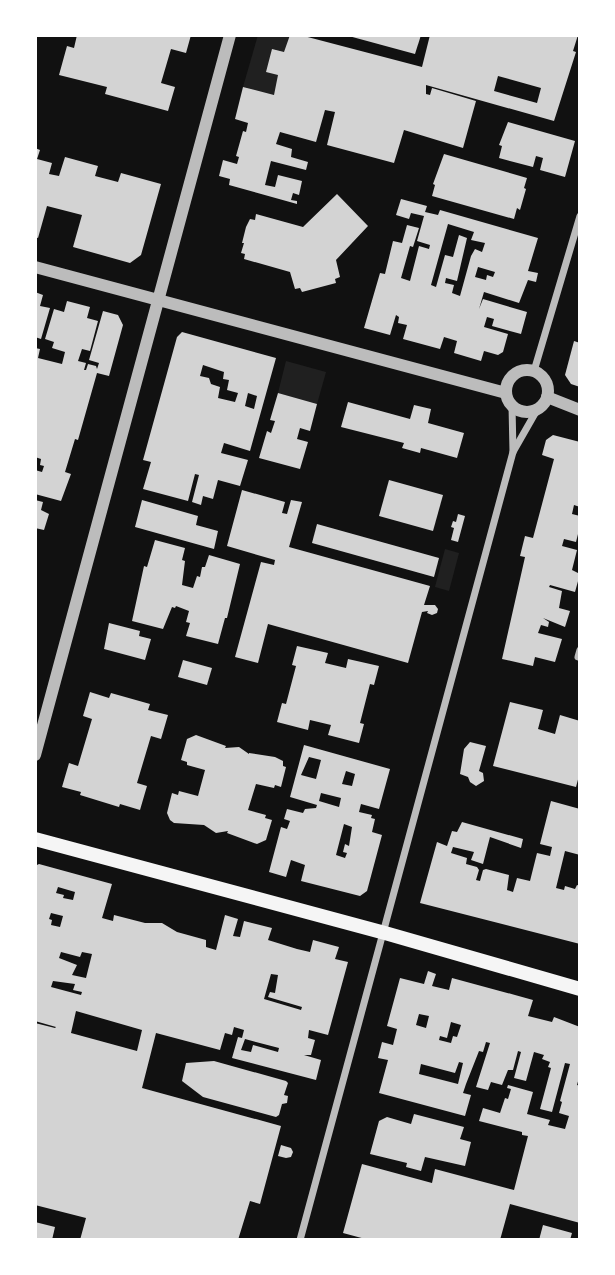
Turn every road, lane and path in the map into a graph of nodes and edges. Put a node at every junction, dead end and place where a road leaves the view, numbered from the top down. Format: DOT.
graph roads {
  1 [pos="230,35"];
  2 [pos="580,216"];
  3 [pos="35,267"];
  4 [pos="157,299"];
  5 [pos="534,372"];
  6 [pos="506,393"];
  7 [pos="547,397"];
  8 [pos="512,406"];
  9 [pos="537,410"];
  10 [pos="580,410"];
  11 [pos="513,452"];
  12 [pos="35,755"];
  13 [pos="35,839"];
  14 [pos="385,933"];
  15 [pos="580,989"];
  16 [pos="300,1240"];
  1 -- 4 [label="street"];
  2 -- 5 [label="street"];
  3 -- 4 [label="street"];
  4 -- 6 [label="street"];
  4 -- 12 [label="street"];
  5 -- 6 [label="street"];
  5 -- 7 [label="street"];
  6 -- 8 [label="street"];
  7 -- 9 [label="street"];
  7 -- 10 [label="street"];
  8 -- 9 [label="street"];
  8 -- 11 [label="street"];
  9 -- 11 [label="street"];
  11 -- 14 [label="street"];
  13 -- 14 [label="main road"];
  14 -- 15 [label="main road"];
  14 -- 16 [label="street"];
}
